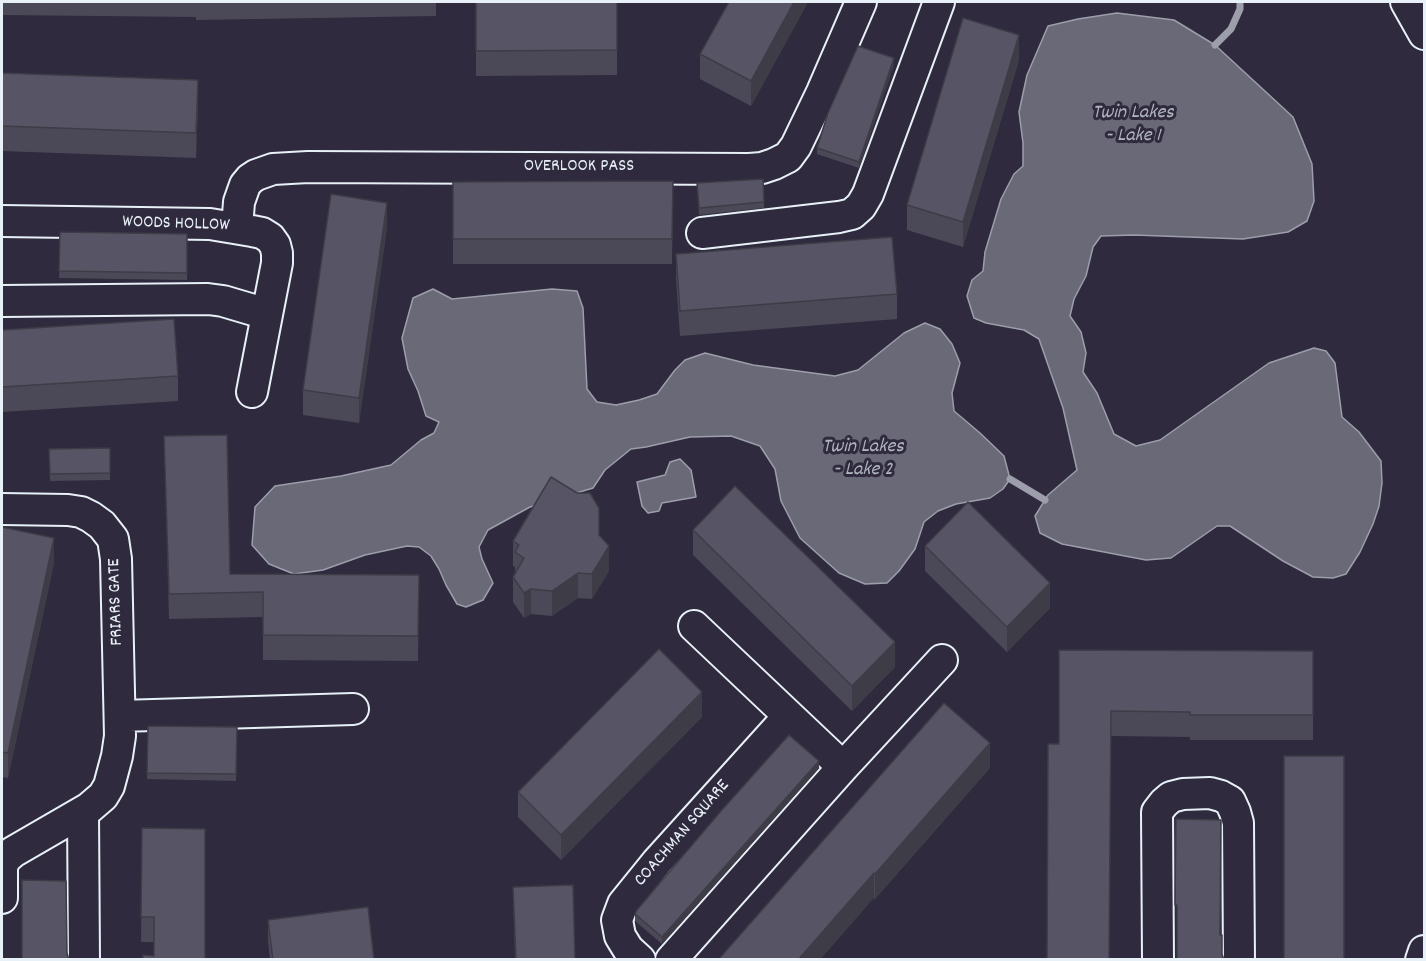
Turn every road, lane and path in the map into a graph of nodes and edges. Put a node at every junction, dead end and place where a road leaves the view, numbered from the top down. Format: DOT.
graph roads {
  1 [pos="861,2"];
  2 [pos="939,2"];
  3 [pos="1406,2"];
  4 [pos="1425,34"];
  5 [pos="2,221"];
  6 [pos="237,228"];
  7 [pos="702,233"];
  8 [pos="2,301"];
  9 [pos="267,314"];
  10 [pos="252,392"];
  11 [pos="2,509"];
  12 [pos="694,626"];
  13 [pos="942,660"];
  14 [pos="353,709"];
  15 [pos="120,716"];
  16 [pos="788,717"];
  17 [pos="843,768"];
  18 [pos="82,812"];
  19 [pos="2,898"];
  20 [pos="1425,951"];
  21 [pos="84,960"];
  22 [pos="640,960"];
  23 [pos="671,960"];
  24 [pos="1158,960"];
  25 [pos="1239,960"];
  26 [pos="1421,960"];
  1 -- 6 [label="street, OVERLOOK PASS"];
  2 -- 7 [label="street"];
  3 -- 4 [label="street"];
  5 -- 6 [label="street, WOODS HOLLOW"];
  6 -- 9 [label="street, WOODS HOLLOW"];
  8 -- 9 [label="street"];
  9 -- 10 [label="street, WOODS HOLLOW"];
  11 -- 15 [label="street, FRIARS GATE"];
  12 -- 16 [label="street"];
  13 -- 17 [label="street"];
  14 -- 15 [label="street"];
  15 -- 18 [label="street, FRIARS GATE"];
  16 -- 17 [label="street"];
  16 -- 22 [label="street, COACHMAN SQUARE"];
  17 -- 23 [label="street"];
  18 -- 19 [label="street, FRIARS GATE"];
  18 -- 21 [label="street"];
  20 -- 26 [label="street"];
  24 -- 25 [label="street"];
}
